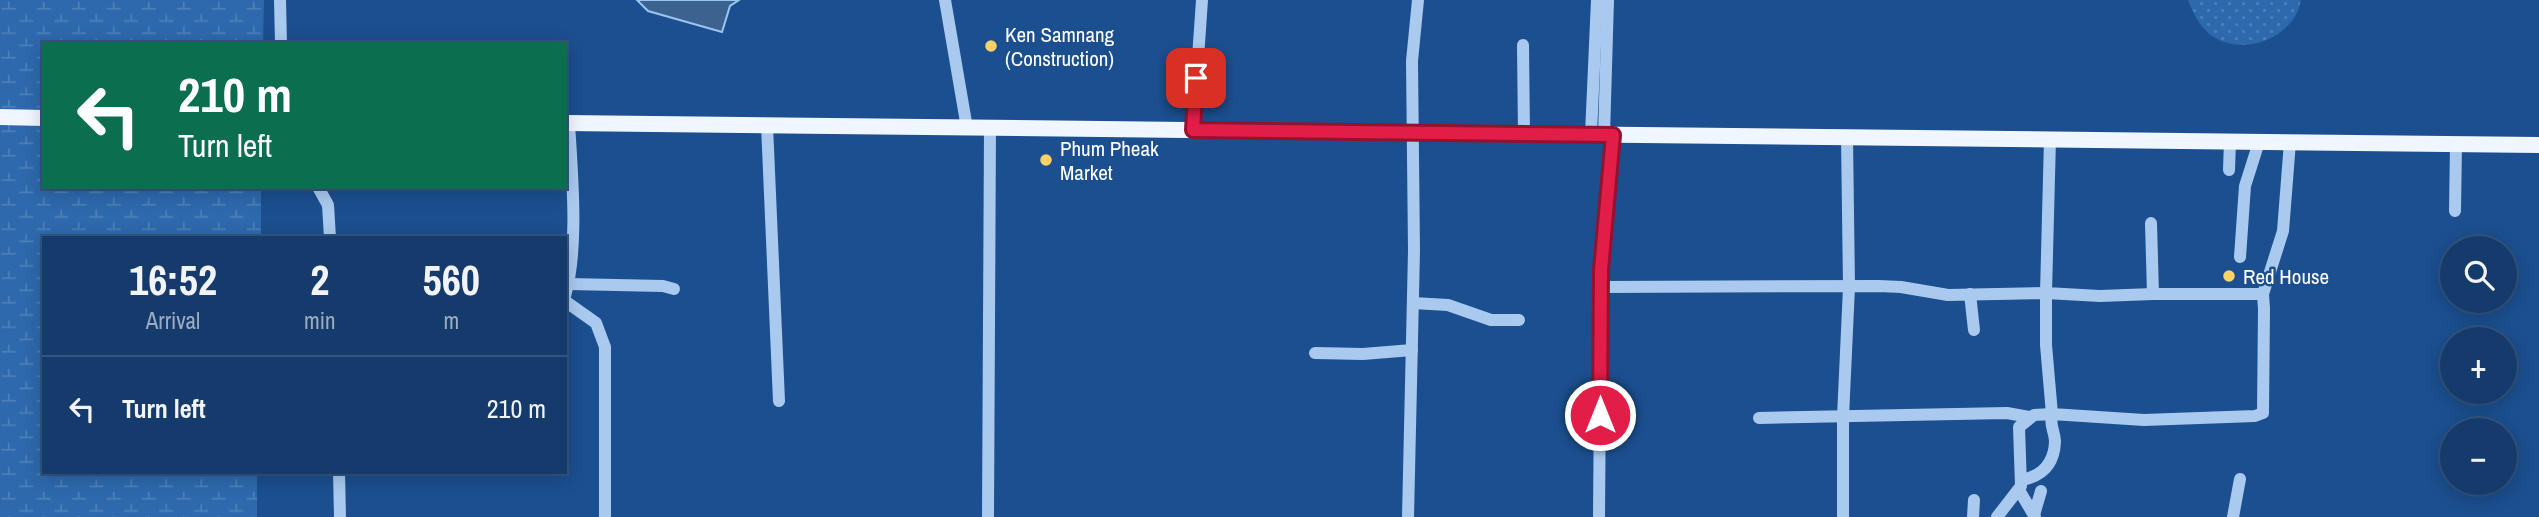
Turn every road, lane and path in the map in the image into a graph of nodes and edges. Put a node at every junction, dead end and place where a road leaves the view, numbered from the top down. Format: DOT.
graph roads {
  1 [pos="279,0"];
  2 [pos="945,0"];
  3 [pos="1202,0"];
  4 [pos="1418,0"];
  5 [pos="1597,0"];
  6 [pos="1608,0"];
  7 [pos="281,42"];
  8 [pos="1523,45"];
  9 [pos="0,117"];
  10 [pos="42,118"];
  11 [pos="567,123"];
  12 [pos="767,125"];
  13 [pos="967,128"];
  14 [pos="990,128"];
  15 [pos="1193,130"];
  16 [pos="1413,132"];
  17 [pos="1524,134"];
  18 [pos="1603,134"];
  19 [pos="1847,137"];
  20 [pos="2050,139"];
  21 [pos="2230,141"];
  22 [pos="2259,142"];
  23 [pos="2290,142"];
  24 [pos="2456,144"];
  25 [pos="2539,145"];
  26 [pos="2229,170"];
  27 [pos="319,189"];
  28 [pos="2455,211"];
  29 [pos="2151,223"];
  30 [pos="330,236"];
  31 [pos="2240,257"];
  32 [pos="567,282"];
  33 [pos="1601,287"];
  34 [pos="1849,287"];
  35 [pos="674,289"];
  36 [pos="2046,293"];
  37 [pos="567,294"];
  38 [pos="1970,294"];
  39 [pos="2152,294"];
  40 [pos="2263,294"];
  41 [pos="567,295"];
  42 [pos="1413,303"];
  43 [pos="1519,320"];
  44 [pos="1974,330"];
  45 [pos="1412,350"];
  46 [pos="1315,353"];
  47 [pos="779,401"];
  48 [pos="2052,414"];
  49 [pos="1843,417"];
  50 [pos="2029,417"];
  51 [pos="1759,418"];
  52 [pos="339,474"];
  53 [pos="2240,479"];
  54 [pos="2020,485"];
  55 [pos="2041,491"];
  56 [pos="1974,500"];
  57 [pos="2034,516"];
  58 [pos="340,517"];
  59 [pos="605,517"];
  60 [pos="988,517"];
  61 [pos="1408,517"];
  62 [pos="1599,517"];
  63 [pos="1843,517"];
  64 [pos="1973,517"];
  65 [pos="1997,517"];
  66 [pos="2233,517"];
  1 -- 7 [label="street"];
  2 -- 13 [label="street"];
  3 -- 15 [label="street"];
  4 -- 16 [label="street"];
  5 -- 18 [label="street"];
  6 -- 18 [label="street"];
  8 -- 17 [label="street"];
  9 -- 10 [label="main road"];
  11 -- 12 [label="main road"];
  11 -- 32 [label="street"];
  12 -- 13 [label="main road"];
  12 -- 47 [label="street"];
  13 -- 14 [label="main road"];
  14 -- 15 [label="main road"];
  14 -- 60 [label="street"];
  15 -- 16 [label="main road"];
  16 -- 17 [label="main road"];
  16 -- 42 [label="street"];
  17 -- 18 [label="main road"];
  18 -- 19 [label="main road"];
  18 -- 33 [label="street"];
  19 -- 20 [label="main road"];
  19 -- 34 [label="street"];
  20 -- 21 [label="main road"];
  20 -- 36 [label="street"];
  21 -- 22 [label="main road"];
  21 -- 26 [label="street"];
  22 -- 23 [label="main road"];
  22 -- 31 [label="street"];
  23 -- 24 [label="main road"];
  23 -- 40 [label="street"];
  24 -- 25 [label="main road"];
  24 -- 28 [label="street"];
  27 -- 30 [label="street"];
  29 -- 39 [label="street"];
  33 -- 34 [label="street"];
  33 -- 62 [label="street"];
  34 -- 38 [label="street"];
  34 -- 49 [label="street"];
  35 -- 37 [label="street"];
  36 -- 38 [label="street"];
  36 -- 39 [label="street"];
  36 -- 48 [label="street"];
  38 -- 44 [label="street"];
  39 -- 40 [label="street"];
  40 -- 48 [label="street"];
  41 -- 59 [label="street"];
  42 -- 43 [label="street"];
  42 -- 45 [label="street"];
  45 -- 46 [label="street"];
  45 -- 61 [label="street"];
  48 -- 50 [label="street"];
  48 -- 54 [label="street"];
  49 -- 50 [label="street"];
  49 -- 51 [label="street"];
  49 -- 63 [label="street"];
  50 -- 54 [label="street"];
  52 -- 58 [label="street"];
  53 -- 66 [label="street"];
  54 -- 57 [label="street"];
  54 -- 65 [label="street"];
  55 -- 57 [label="street"];
  56 -- 64 [label="street"];
}
